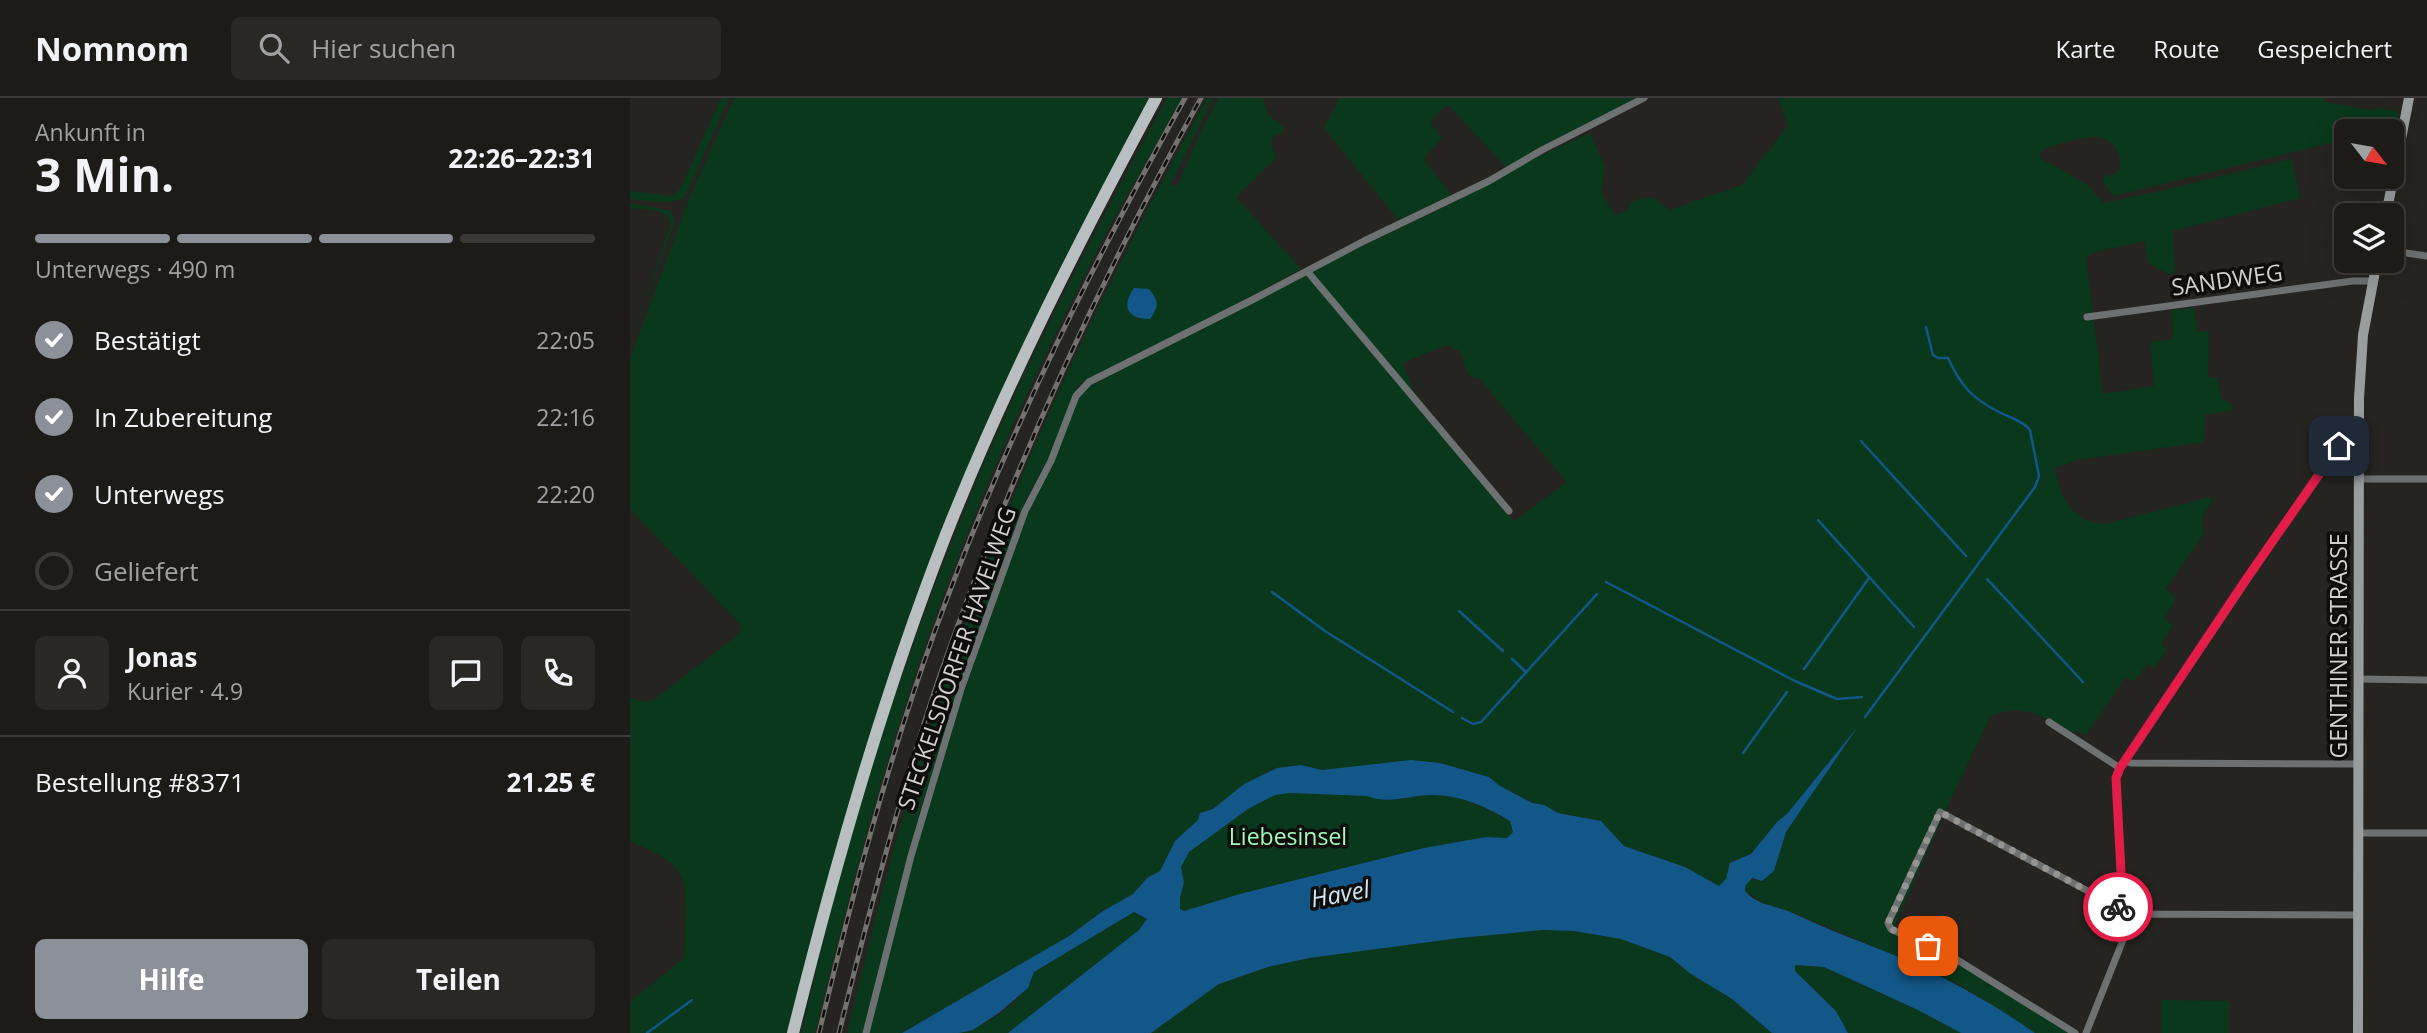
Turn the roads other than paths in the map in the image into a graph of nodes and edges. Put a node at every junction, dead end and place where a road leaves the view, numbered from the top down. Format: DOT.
graph roads {
  1 [pos="1156,98"];
  2 [pos="1644,98"];
  3 [pos="2409,98"];
  4 [pos="2388,203"];
  5 [pos="2404,253"];
  6 [pos="2427,256"];
  7 [pos="1307,271"];
  8 [pos="2374,273"];
  9 [pos="2372,281"];
  10 [pos="2087,317"];
  11 [pos="2359,443"];
  12 [pos="2359,479"];
  13 [pos="2427,479"];
  14 [pos="1509,510"];
  15 [pos="2359,679"];
  16 [pos="2427,680"];
  17 [pos="2049,722"];
  18 [pos="2122,764"];
  19 [pos="2359,764"];
  20 [pos="2358,833"];
  21 [pos="2427,833"];
  22 [pos="2123,909"];
  23 [pos="2131,914"];
  24 [pos="2358,915"];
  25 [pos="793,1033"];
  26 [pos="866,1033"];
  27 [pos="2075,1033"];
  28 [pos="2086,1033"];
  29 [pos="2358,1033"];
  1 -- 25 [label="main road"];
  2 -- 7 [label="street, STECKELSDORFER HAVELWEG"];
  3 -- 4 [label="main road"];
  5 -- 6 [label="street"];
  7 -- 14 [label="street"];
  7 -- 26 [label="street, STECKELSDORFER HAVELWEG"];
  8 -- 9 [label="main road, GENTHINER STRASSE"];
  9 -- 10 [label="street, SANDWEG"];
  9 -- 11 [label="main road, GENTHINER STRASSE"];
  11 -- 12 [label="main road, GENTHINER STRASSE"];
  11 -- 18 [label="street"];
  12 -- 13 [label="street"];
  12 -- 15 [label="main road, GENTHINER STRASSE"];
  15 -- 16 [label="street"];
  15 -- 19 [label="main road, GENTHINER STRASSE"];
  17 -- 18 [label="street"];
  18 -- 19 [label="street"];
  18 -- 22 [label="street"];
  19 -- 20 [label="main road, GENTHINER STRASSE"];
  20 -- 21 [label="street"];
  20 -- 24 [label="main road, GENTHINER STRASSE"];
  22 -- 23 [label="street"];
  22 -- 27 [label="street"];
  23 -- 24 [label="street"];
  23 -- 28 [label="street"];
  24 -- 29 [label="main road, GENTHINER STRASSE"];
}
